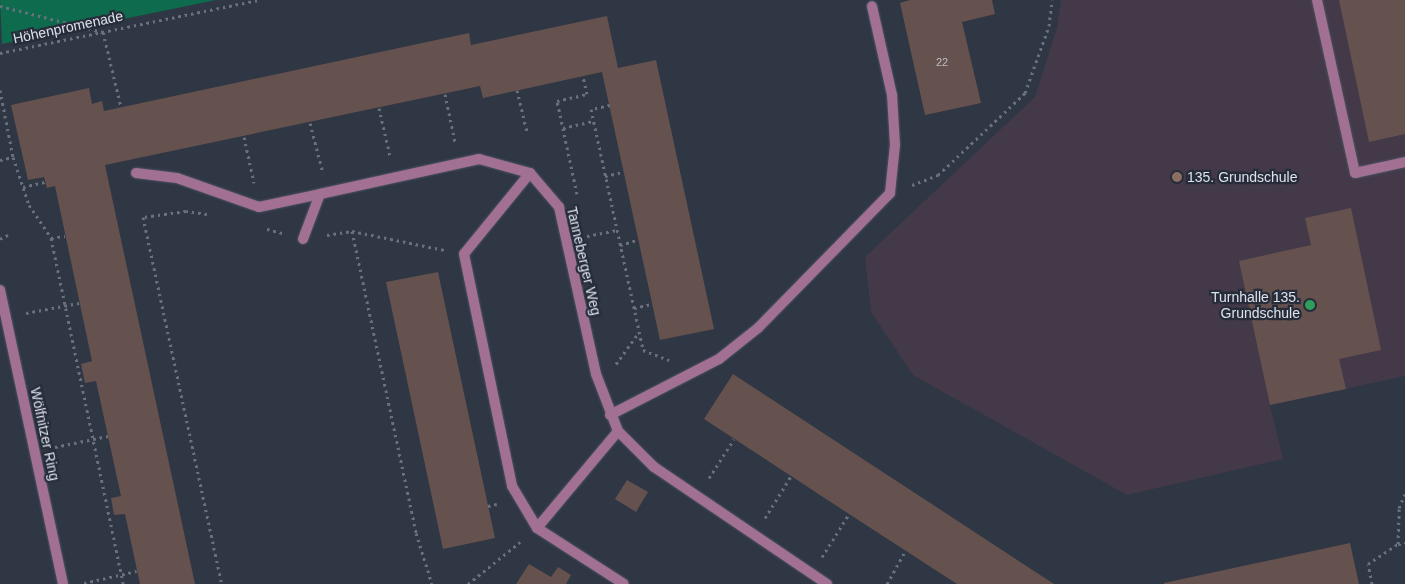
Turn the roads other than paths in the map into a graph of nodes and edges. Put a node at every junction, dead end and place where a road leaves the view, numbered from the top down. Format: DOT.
graph roads {
  1 [pos="1316,0"];
  2 [pos="872,6"];
  3 [pos="1405,162"];
  4 [pos="136,173"];
  5 [pos="530,173"];
  6 [pos="324,193"];
  7 [pos="303,239"];
  8 [pos="0,290"];
  9 [pos="610,415"];
  10 [pos="618,431"];
  11 [pos="538,528"];
  12 [pos="63,584"];
  13 [pos="624,584"];
  14 [pos="827,584"];
  1 -- 3 [label="street"];
  2 -- 9 [label="street"];
  4 -- 6 [label="street"];
  5 -- 6 [label="street"];
  5 -- 9 [label="street, Tanneberger Weg"];
  5 -- 11 [label="street"];
  6 -- 7 [label="street"];
  8 -- 12 [label="street, Wölfnitzer Ring"];
  9 -- 10 [label="street, Tanneberger Weg"];
  10 -- 11 [label="street"];
  10 -- 14 [label="street, Tanneberger Weg"];
  11 -- 13 [label="street"];
}
